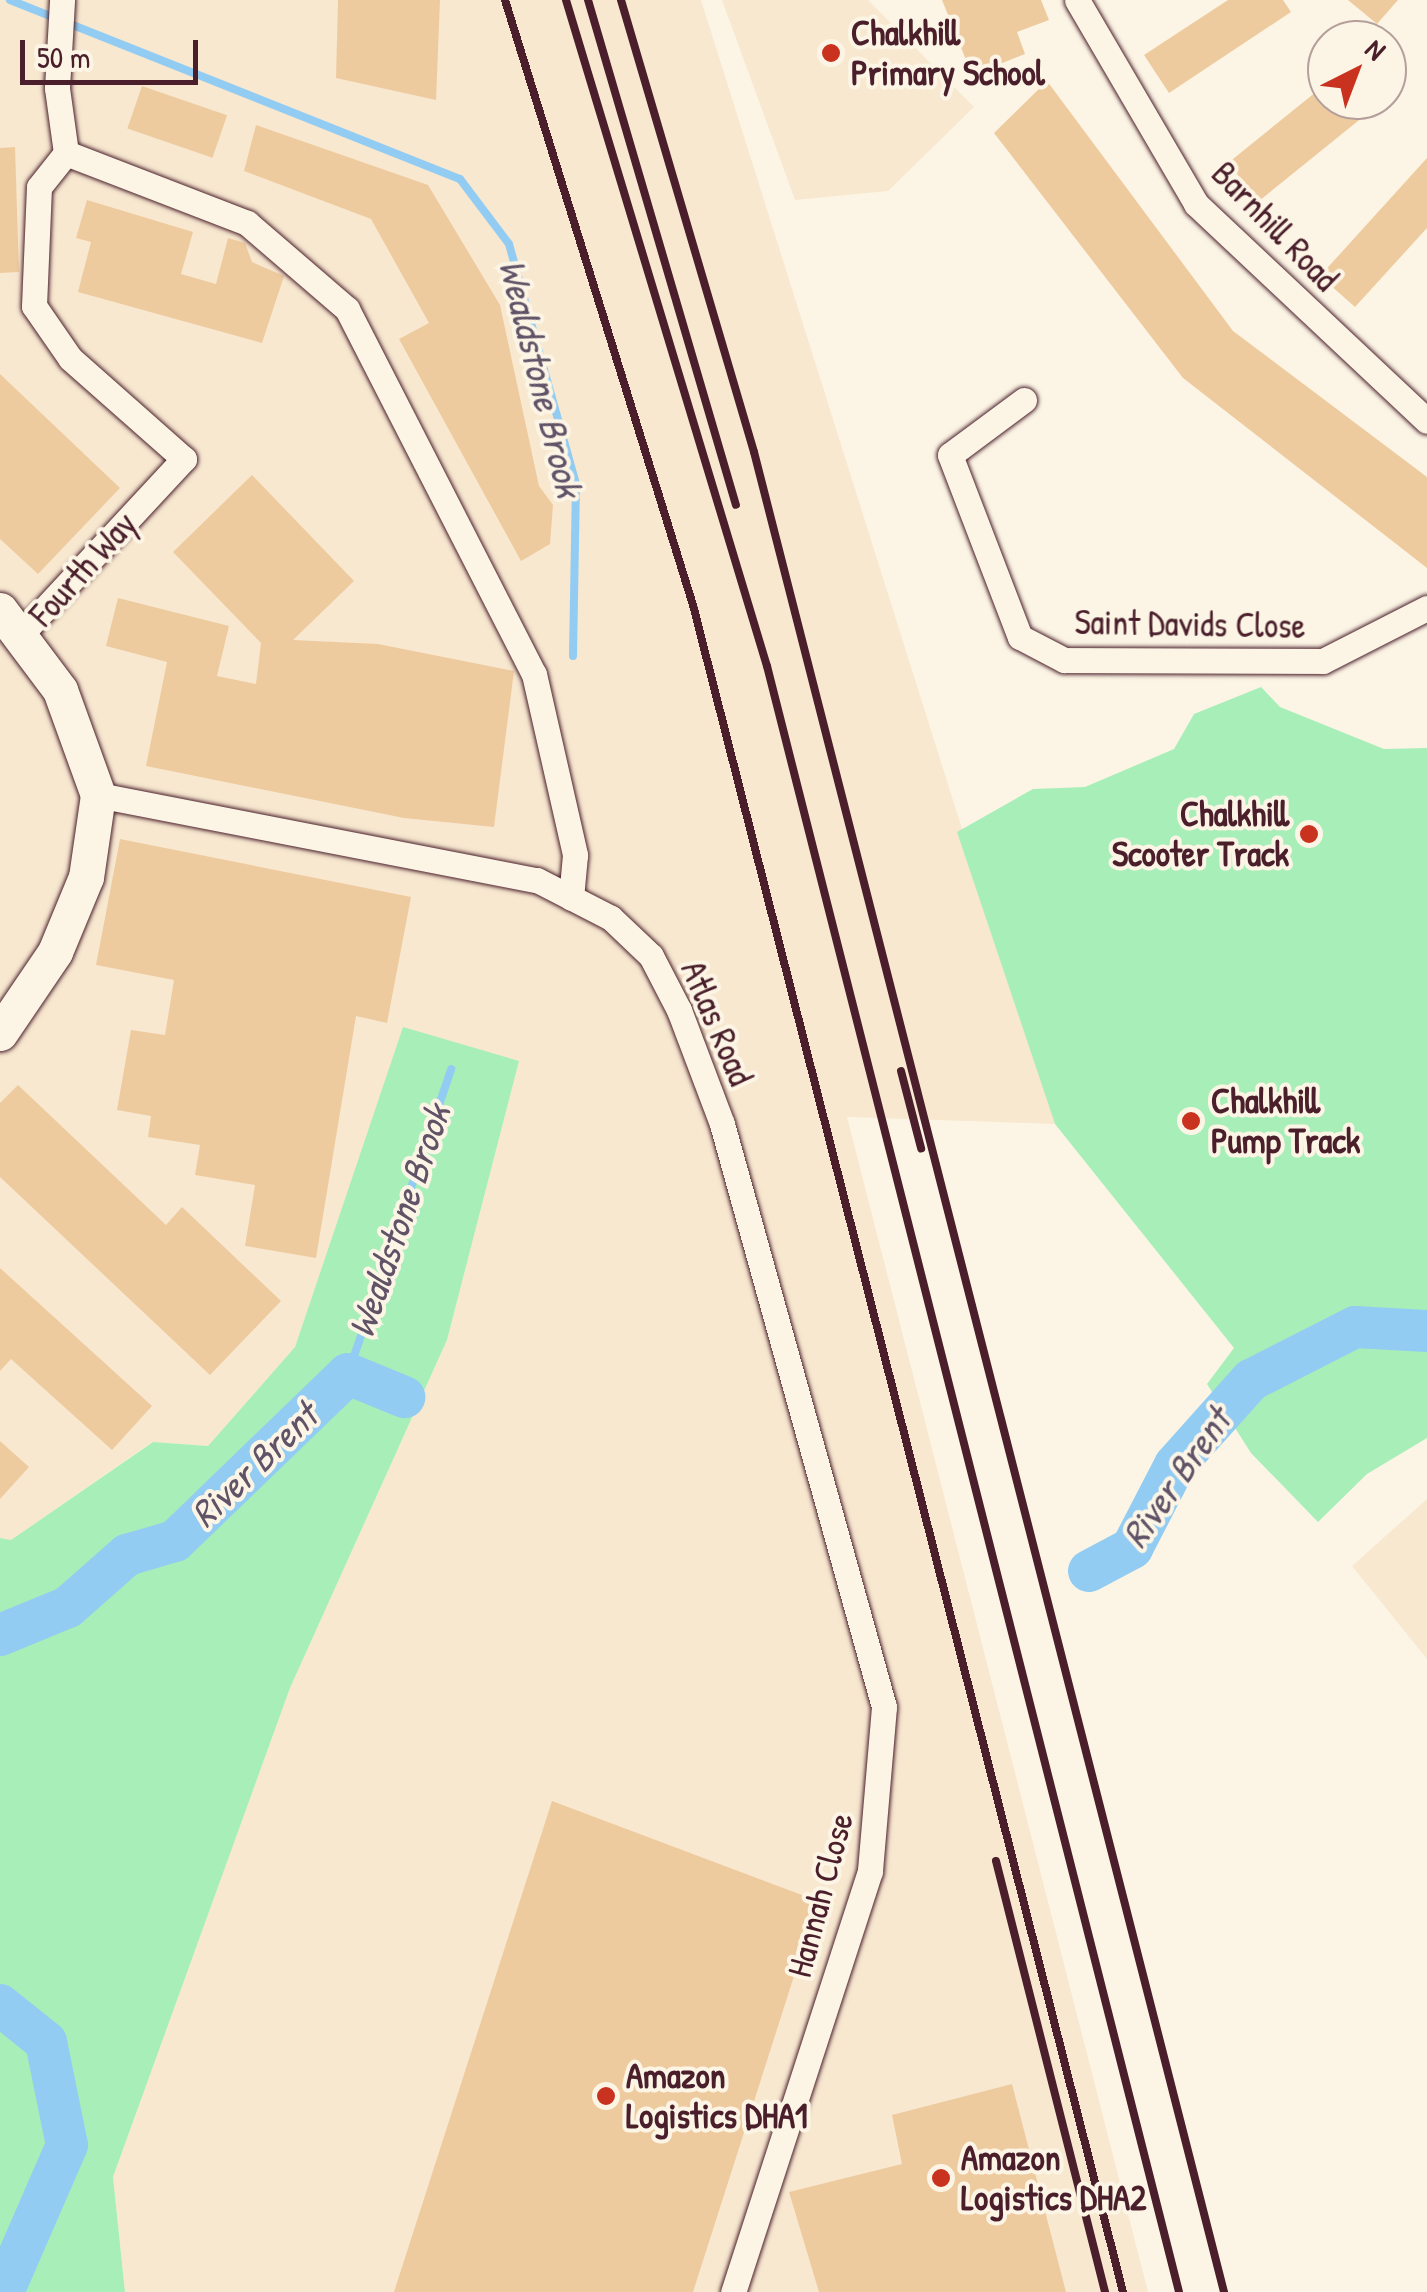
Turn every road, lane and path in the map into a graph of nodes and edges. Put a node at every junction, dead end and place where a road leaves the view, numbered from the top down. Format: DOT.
graph roads {
  1 [pos="62,0"];
  2 [pos="1077,0"];
  3 [pos="66,154"];
  4 [pos="1024,400"];
  5 [pos="1427,421"];
  6 [pos="1427,608"];
  7 [pos="12,620"];
  8 [pos="98,795"];
  9 [pos="571,898"];
  10 [pos="0,1033"];
  11 [pos="812,1450"];
  12 [pos="733,2292"];
  1 -- 3 [label="street"];
  2 -- 5 [label="street, Barnhill Road"];
  3 -- 7 [label="street, Fourth Way"];
  3 -- 9 [label="street"];
  4 -- 6 [label="street, Saint Davids Close"];
  7 -- 8 [label="main road, Fourth Way"];
  8 -- 9 [label="street, Atlas Road"];
  8 -- 10 [label="main road, Fourth Way"];
  9 -- 11 [label="street, Atlas Road"];
  11 -- 12 [label="street, Hannah Close"];
}
